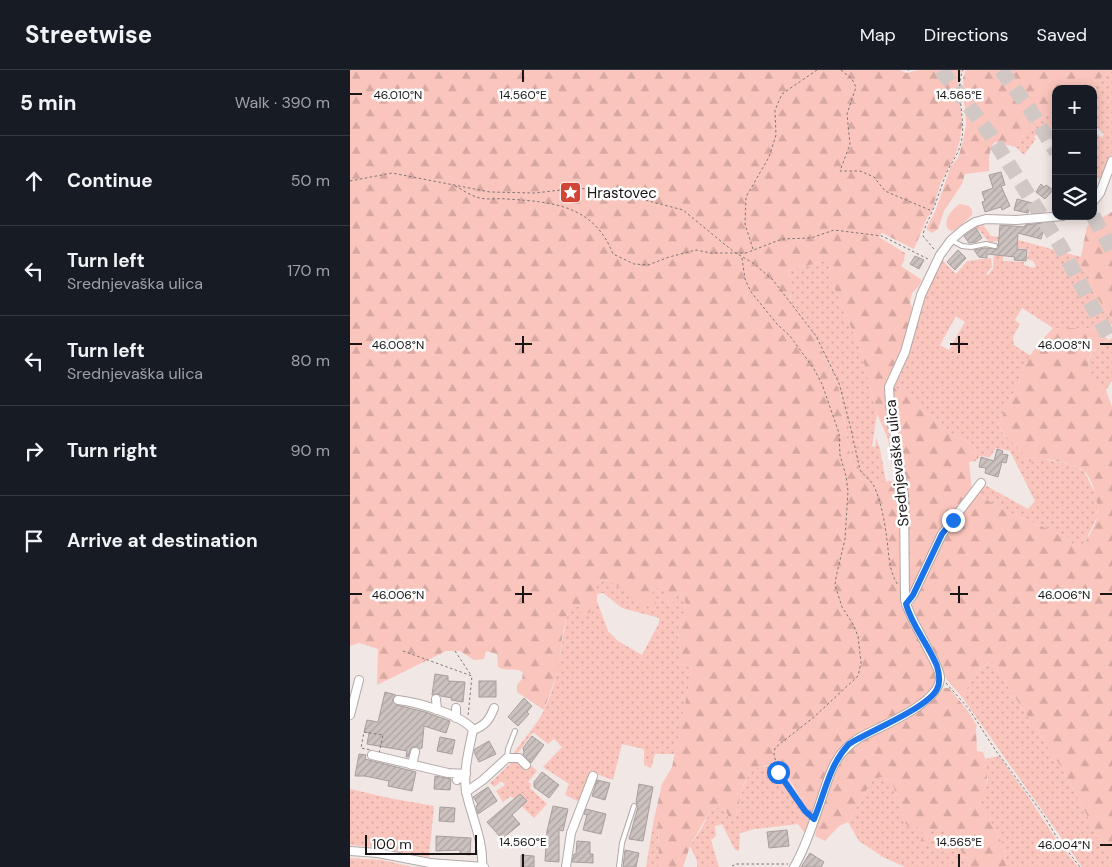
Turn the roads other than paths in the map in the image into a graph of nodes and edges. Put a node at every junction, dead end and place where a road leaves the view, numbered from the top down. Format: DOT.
graph roads {
  1 [pos="1112,161"];
  2 [pos="1097,197"];
  3 [pos="1052,217"];
  4 [pos="951,240"];
  5 [pos="995,246"];
  6 [pos="981,483"];
  7 [pos="906,604"];
  8 [pos="359,680"];
  9 [pos="436,699"];
  10 [pos="398,700"];
  11 [pos="456,708"];
  12 [pos="494,708"];
  13 [pos="438,710"];
  14 [pos="350,715"];
  15 [pos="456,718"];
  16 [pos="472,727"];
  17 [pos="515,731"];
  18 [pos="415,752"];
  19 [pos="372,756"];
  20 [pos="507,758"];
  21 [pos="412,765"];
  22 [pos="526,765"];
  23 [pos="466,774"];
  24 [pos="593,776"];
  25 [pos="457,780"];
  26 [pos="466,792"];
  27 [pos="634,806"];
  28 [pos="350,851"];
  29 [pos="795,865"];
  30 [pos="483,867"];
  31 [pos="566,867"];
  32 [pos="619,867"];
  1 -- 2 [label="street"];
  3 -- 4 [label="street, Srednjevaška ulica"];
  4 -- 5 [label="lane"];
  4 -- 7 [label="street, Srednjevaška ulica"];
  6 -- 7 [label="street"];
  7 -- 29 [label="street, Srednjevaška ulica"];
  8 -- 14 [label="street"];
  9 -- 13 [label="street"];
  10 -- 13 [label="street"];
  11 -- 15 [label="street"];
  12 -- 16 [label="street"];
  13 -- 15 [label="street"];
  15 -- 16 [label="street"];
  16 -- 23 [label="street"];
  17 -- 20 [label="lane"];
  18 -- 21 [label="street"];
  19 -- 21 [label="street"];
  20 -- 22 [label="street"];
  20 -- 26 [label="street"];
  21 -- 23 [label="street"];
  23 -- 25 [label="street"];
  23 -- 26 [label="street"];
  24 -- 31 [label="street"];
  26 -- 30 [label="street"];
  27 -- 32 [label="lane"];
  28 -- 30 [label="street"];
}
